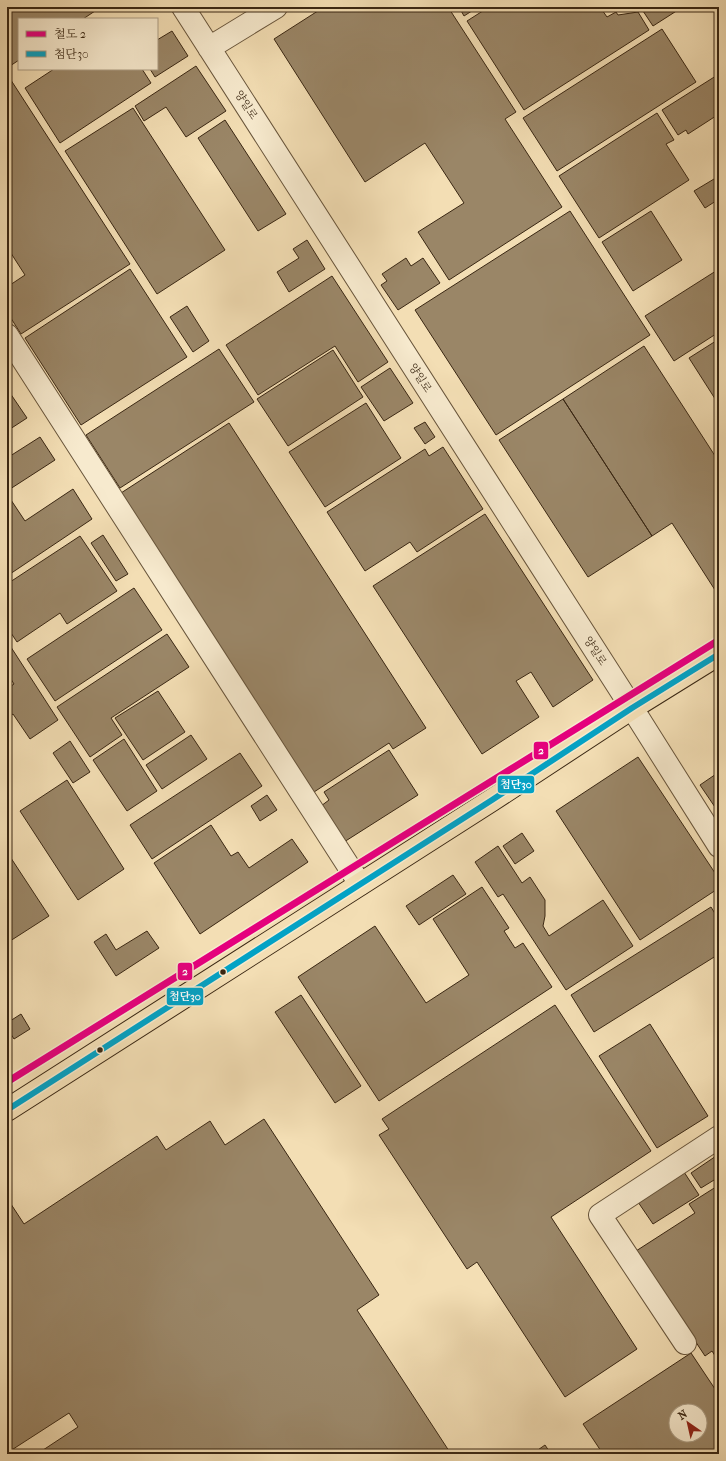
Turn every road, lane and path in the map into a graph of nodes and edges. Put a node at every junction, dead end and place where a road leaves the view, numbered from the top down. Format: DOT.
graph roads {
  1 [pos="183,7"];
  2 [pos="276,7"];
  3 [pos="209,48"];
  4 [pos="7,335"];
  5 [pos="719,654"];
  6 [pos="632,708"];
  7 [pos="719,846"];
  8 [pos="360,884"];
  9 [pos="7,1110"];
  10 [pos="719,1137"];
  11 [pos="685,1343"];
  1 -- 3 [label="street, 양일로"];
  2 -- 3 [label="street"];
  3 -- 6 [label="street, 양일로"];
  4 -- 8 [label="street"];
  5 -- 6 [label="main road"];
  6 -- 7 [label="street, 양일로"];
  6 -- 8 [label="main road"];
  8 -- 9 [label="main road"];
  10 -- 11 [label="street"];
}
